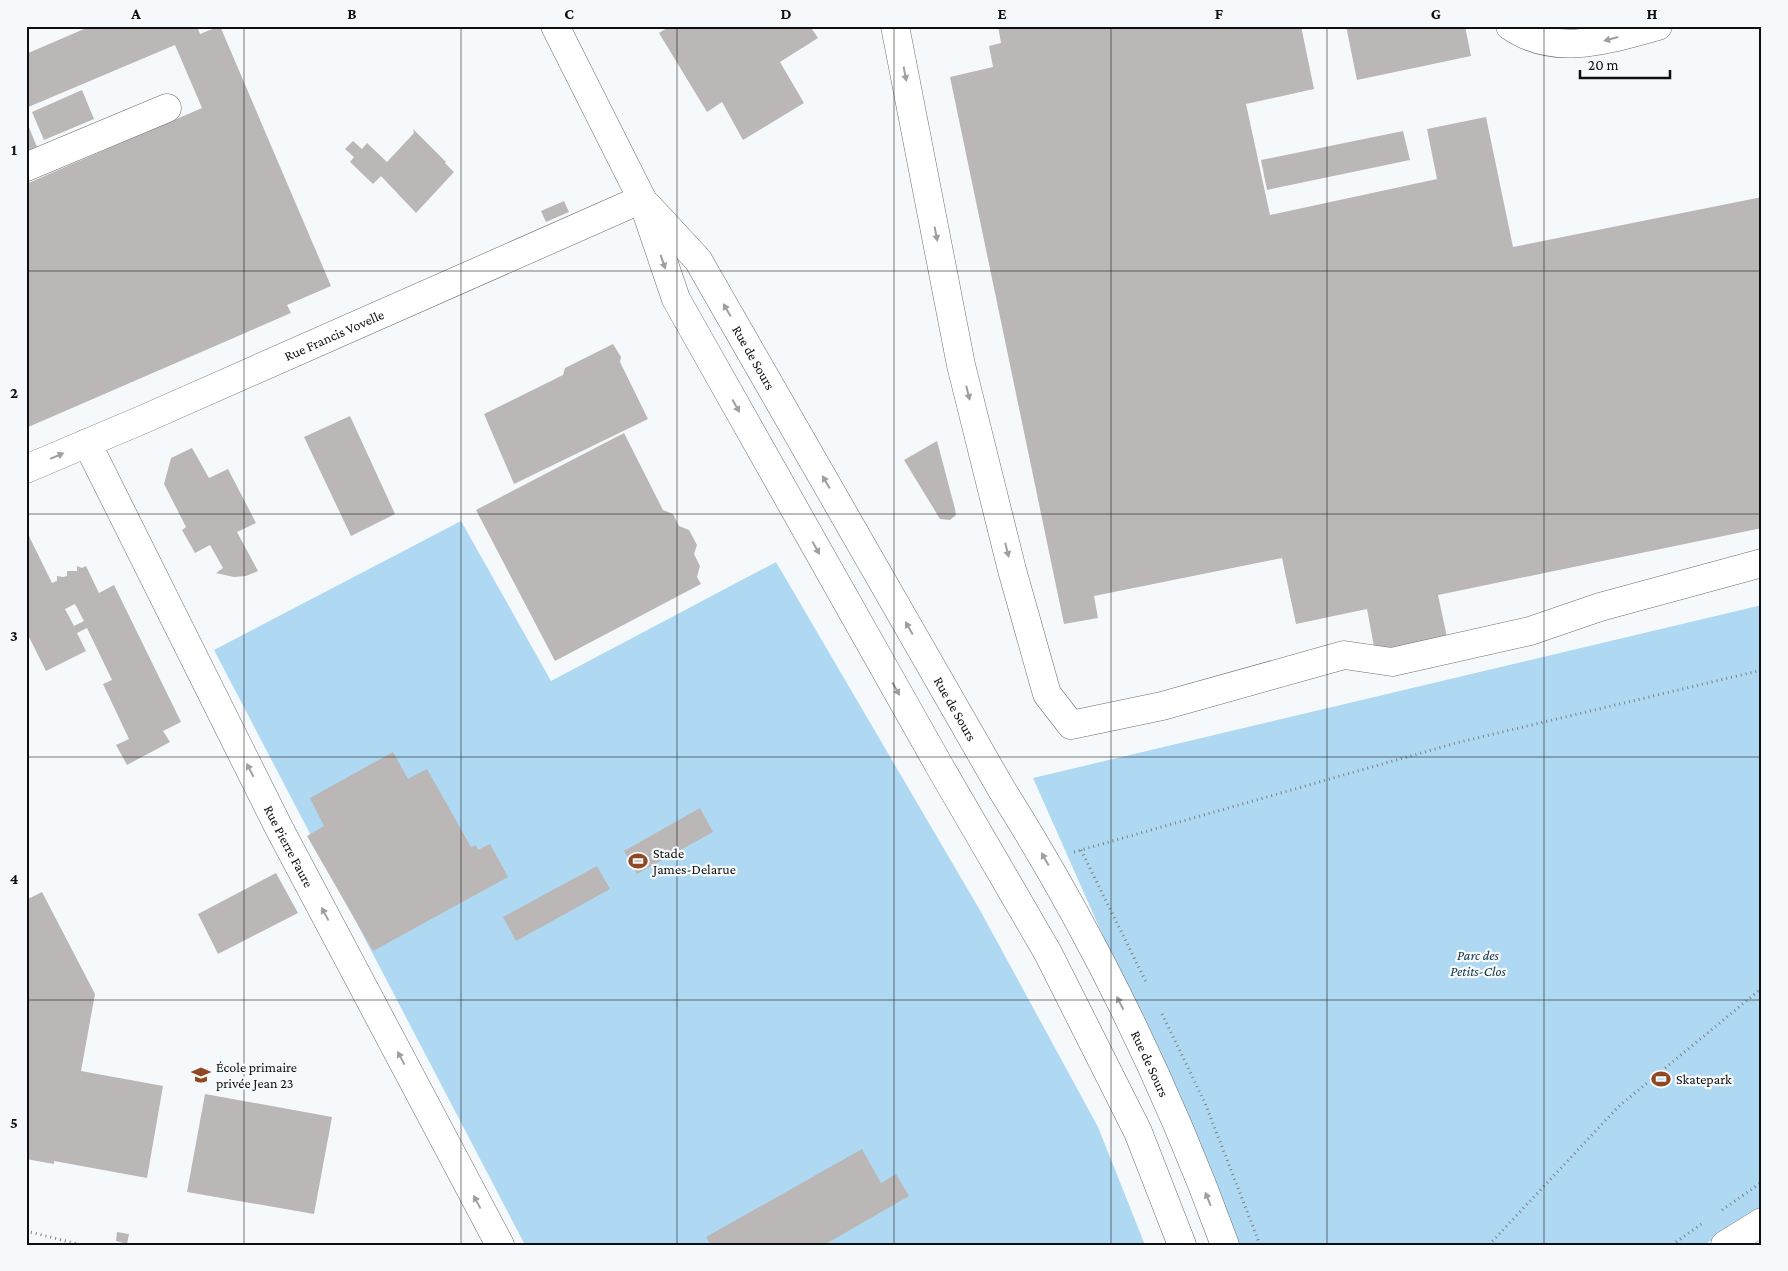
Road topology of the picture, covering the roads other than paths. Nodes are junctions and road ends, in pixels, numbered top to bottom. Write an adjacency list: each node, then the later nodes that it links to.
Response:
1 (555, 26): 7 (main road, Rue de Sours)
2 (895, 26): 10 (main road, one-way to 10)
3 (1510, 26): 4 (main road, one-way to 3)
4 (1658, 26)
5 (167, 108): 6 (main road)
6 (26, 167)
7 (642, 199): 8 (main road, Rue Francis Vovelle); 13 (main road, Rue de Sours, one-way to 13); 14 (main road, Rue de Sours, one-way to 7)
8 (87, 443): 9 (main road, Rue Francis Vovelle, one-way to 8); 12 (main road, Rue Pierre Faure, one-way to 8)
9 (26, 469)
10 (1762, 563)
11 (1762, 1222): 15 (main road)
12 (500, 1245)
13 (1182, 1245)
14 (1225, 1245)
15 (1725, 1245)

